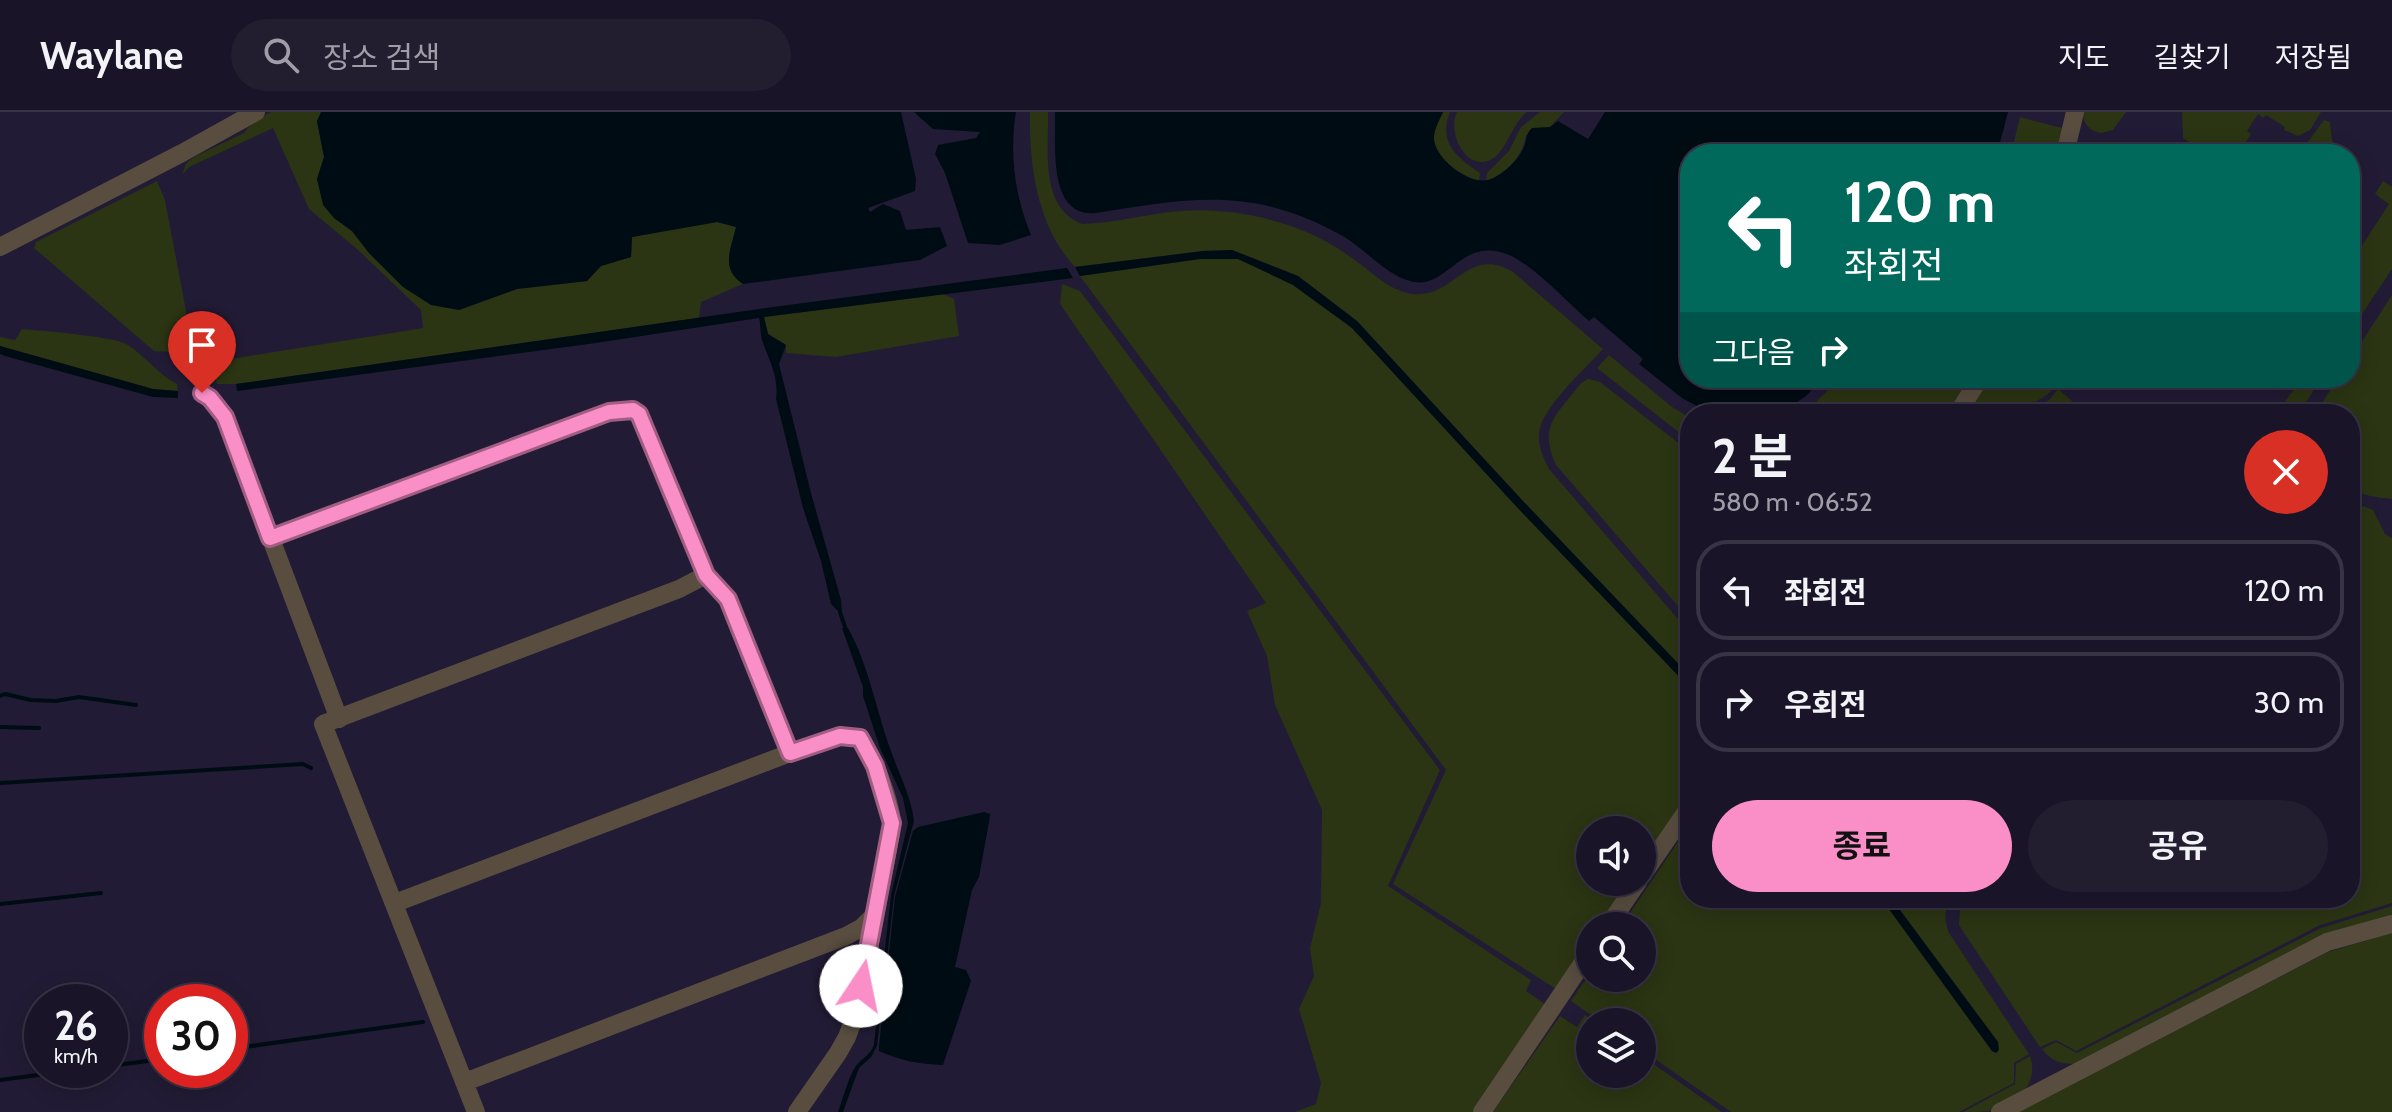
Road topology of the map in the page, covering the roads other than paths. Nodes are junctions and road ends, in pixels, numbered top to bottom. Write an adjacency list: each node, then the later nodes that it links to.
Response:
1 (256, 112): 4 (street)
2 (2075, 112): 3 (street)
3 (2067, 144)
4 (0, 247)
5 (202, 393): 6 (street)
6 (270, 538): 7 (street); 8 (street)
7 (706, 575): 8 (street); 9 (street)
8 (339, 719): 12 (street)
9 (790, 753): 12 (street); 13 (street)
10 (1680, 821): 11 (street)
11 (1656, 856)
12 (395, 903): 16 (street)
13 (875, 914): 17 (street); 20 (street)
14 (2392, 924): 22 (street)
15 (1576, 973): 21 (street)
16 (451, 1047): 17 (street); 18 (street)
17 (465, 1082): 19 (street)
18 (463, 1112)
19 (476, 1112)
20 (797, 1112)
21 (1482, 1112)
22 (2000, 1112)

